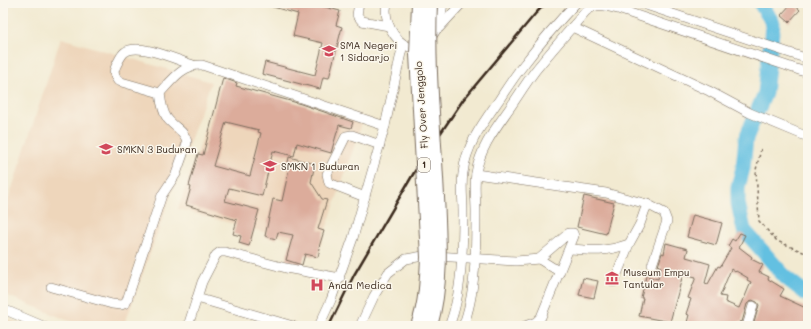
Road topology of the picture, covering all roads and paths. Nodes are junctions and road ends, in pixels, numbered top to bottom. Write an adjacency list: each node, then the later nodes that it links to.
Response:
1 (360, 3): 9 (street)
2 (387, 3): 9 (street)
3 (419, 3): 43 (highway, Fly Over Jenggolo / 1, bridge)
4 (430, 3): 44 (highway, Fly Over Jenggolo / 1, bridge)
5 (443, 3): 11 (street)
6 (462, 3): 11 (street)
7 (576, 3): 27 (street)
8 (640, 3): 13 (street)
9 (389, 26): 12 (street)
10 (572, 27): 15 (street); 18 (street); 21 (street)
11 (437, 31): 12 (street)
12 (404, 44): 17 (street)
13 (808, 59)
14 (193, 65): 16 (street); 16 (street); 17 (street)
15 (808, 73)
16 (160, 93): 34 (street)
17 (385, 126): 19 (street)
18 (808, 137)
19 (380, 145): 22 (street); 22 (street)
20 (761, 149): 26 (path)
21 (476, 174): 23 (street); 28 (street)
22 (365, 197): 32 (street)
23 (647, 204): 24 (street); 30 (street)
24 (629, 244): 25 (street); 33 (street)
25 (570, 249): 29 (street); 31 (street)
26 (808, 254)
27 (461, 258): 28 (street); 42 (street); 45 (street)
28 (474, 258): 29 (street); 46 (street)
29 (539, 259): 31 (street)
30 (652, 265)
31 (560, 272): 47 (street)
32 (340, 278): 35 (street); 41 (street)
33 (614, 282)
34 (51, 288)
35 (197, 298): 39 (street); 40 (street)
36 (753, 306): 48 (street)
37 (3, 308): 38 (street)
38 (43, 326)
39 (188, 326)
40 (293, 326)
41 (319, 326)
42 (360, 326)
43 (418, 326)
44 (430, 326)
45 (449, 326)
46 (462, 326)
47 (525, 326)
48 (747, 326)

